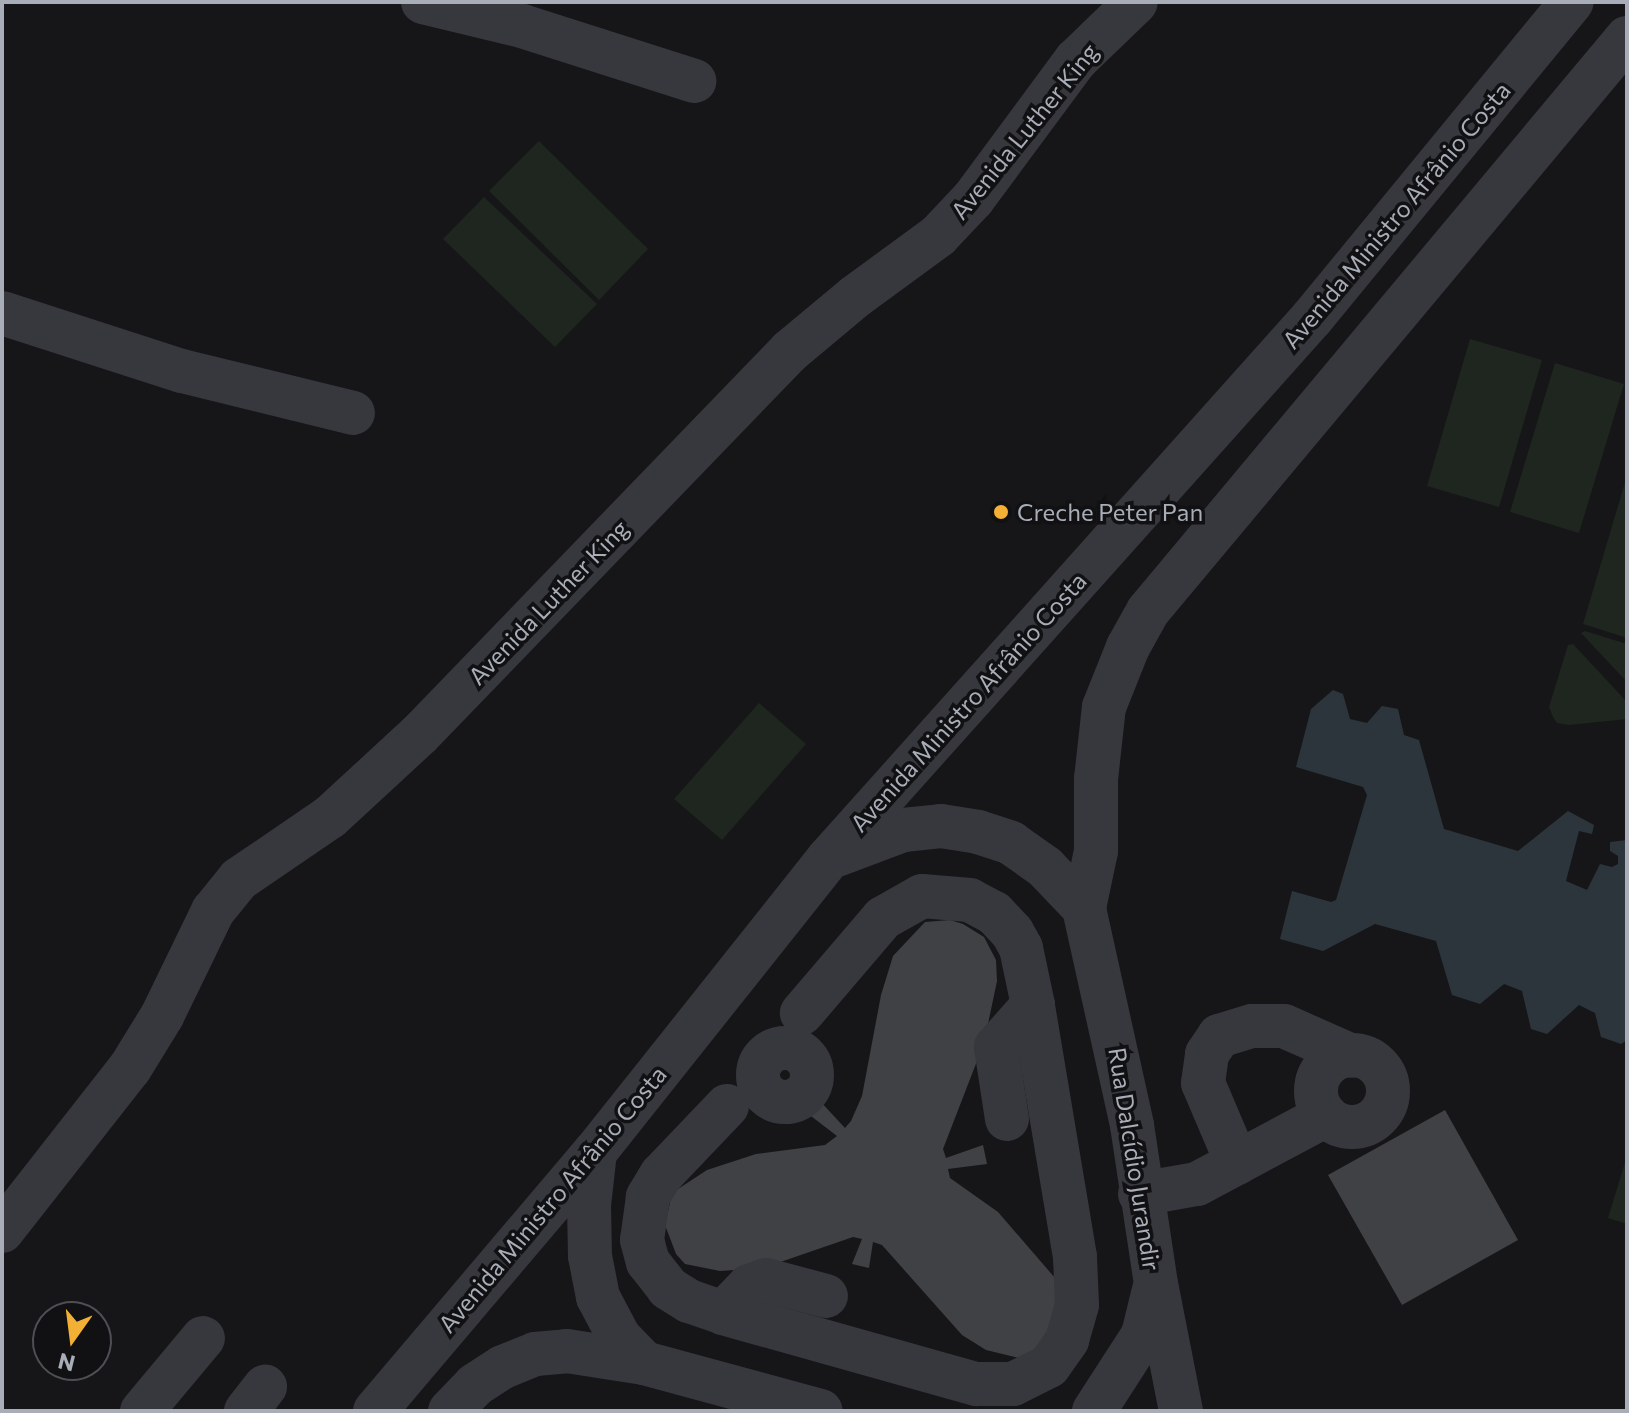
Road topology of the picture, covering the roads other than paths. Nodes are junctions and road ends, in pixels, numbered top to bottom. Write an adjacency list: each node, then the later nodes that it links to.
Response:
1 (423, 2): 5 (street)
2 (1136, 2): 19 (street, Avenida Luther King)
3 (1572, 2): 6 (street, Avenida Ministro Afrânio Costa)
4 (1619, 64): 8 (street)
5 (694, 81)
6 (1352, 270): 8 (street); 10 (street, Avenida Ministro Afrânio Costa)
7 (2, 313): 9 (street)
8 (1392, 316): 11 (street)
9 (353, 413)
10 (828, 859): 11 (street); 16 (street, Avenida Ministro Afrânio Costa)
11 (1084, 908): 18 (street, Rua Dalcídio Jurandir)
12 (1033, 1005): 15 (street); 22 (street); 22 (street)
13 (1352, 1056): 14 (street); 14 (street); 17 (street)
14 (1326, 1115): 17 (street)
15 (1007, 1119)
16 (595, 1152): 24 (street); 26 (street, Avenida Ministro Afrânio Costa)
17 (1237, 1163): 18 (street)
18 (1140, 1194): 20 (street, Rua Dalcídio Jurandir)
19 (2, 1231)
20 (1156, 1284): 29 (street); 30 (street, Rua Dalcídio Jurandir)
21 (826, 1296): 22 (street)
22 (723, 1313)
23 (203, 1338): 25 (street)
24 (644, 1363): 27 (street); 28 (street)
25 (142, 1411)
26 (375, 1411)
27 (450, 1411)
28 (821, 1411)
29 (1094, 1411)
30 (1181, 1411)

